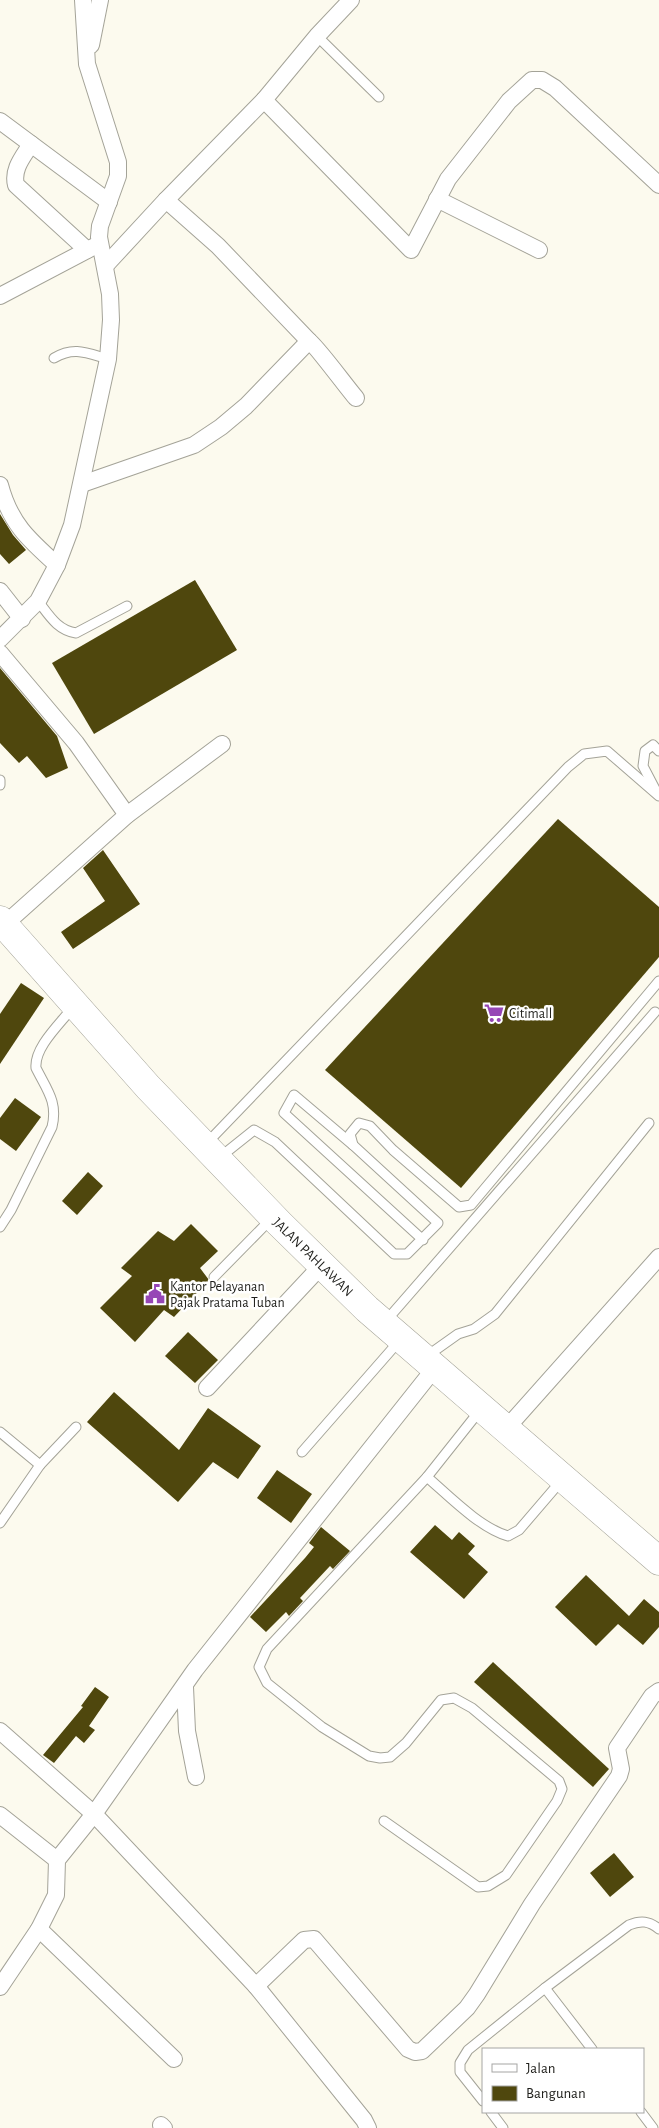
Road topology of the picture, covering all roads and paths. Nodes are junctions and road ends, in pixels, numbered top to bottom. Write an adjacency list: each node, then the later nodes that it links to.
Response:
1 (83, 0): 5 (street)
2 (100, 0): 5 (street)
3 (351, 0): 4 (street)
4 (317, 36): 6 (lane); 7 (street)
5 (87, 64): 13 (street)
6 (379, 97)
7 (264, 100): 11 (street); 12 (street)
8 (0, 121): 9 (street)
9 (31, 144): 13 (street); 14 (street)
10 (659, 185): 11 (street)
11 (437, 199): 15 (street)
12 (166, 200): 16 (street); 18 (street)
13 (109, 202): 14 (street)
14 (94, 247): 16 (street); 17 (street)
15 (539, 250)
16 (105, 266): 20 (street)
17 (0, 296)
18 (309, 341): 21 (street); 23 (street)
19 (54, 358): 20 (lane)
20 (108, 359): 23 (street)
21 (356, 398)
22 (0, 484): 24 (street)
23 (82, 484): 24 (street)
24 (56, 565): 26 (street)
25 (0, 592): 28 (street)
26 (38, 601): 27 (lane); 28 (street)
27 (127, 606)
28 (22, 619): 29 (street)
29 (0, 639)
30 (0, 653): 36 (street)
31 (222, 744): 36 (street)
32 (659, 751): 35 (lane)
33 (0, 780): 34 (lane)
34 (0, 785)
35 (659, 796): 43 (lane)
36 (127, 815): 37 (street)
37 (2, 923): 39 (highway, JALAN PAHLAWAN)
38 (659, 981): 44 (lane)
39 (75, 1005): 43 (highway, JALAN PAHLAWAN); 47 (lane)
40 (655, 1012): 46 (lane)
41 (649, 1123): 53 (lane)
42 (353, 1145): 44 (lane); 48 (lane); 48 (lane)
43 (211, 1153): 45 (highway, JALAN PAHLAWAN); 48 (lane)
44 (459, 1207): 46 (lane)
45 (273, 1217): 50 (highway, JALAN PAHLAWAN); 51 (lane)
46 (471, 1222): 52 (lane)
47 (0, 1227)
48 (423, 1240)
49 (659, 1257): 57 (street)
50 (322, 1265): 52 (highway, JALAN PAHLAWAN); 54 (street)
51 (214, 1277)
52 (392, 1332): 53 (highway, JALAN PAHLAWAN); 59 (lane)
53 (429, 1364): 55 (highway, JALAN PAHLAWAN); 65 (street)
54 (207, 1388)
55 (481, 1409): 57 (highway, JALAN PAHLAWAN); 61 (lane)
56 (76, 1427): 60 (lane)
57 (505, 1430): 62 (highway, JALAN PAHLAWAN)
58 (0, 1432): 60 (lane)
59 (302, 1452)
60 (40, 1465): 63 (lane)
61 (427, 1477): 62 (lane); 71 (lane)
62 (563, 1479): 64 (highway, JALAN PAHLAWAN)
63 (0, 1523)
64 (659, 1562)
65 (185, 1687): 68 (street); 69 (street)
66 (659, 1691): 75 (street)
67 (0, 1732): 69 (street)
68 (196, 1777)
69 (94, 1814): 72 (street); 75 (street)
70 (0, 1815): 72 (street)
71 (384, 1821)
72 (57, 1860): 73 (street)
73 (39, 1929): 76 (street); 79 (street)
74 (659, 1929): 77 (lane)
75 (256, 1986): 83 (street)
76 (0, 1988)
77 (545, 1988): 78 (lane); 80 (lane)
78 (591, 2048)
79 (174, 2059)
80 (482, 2100)
81 (492, 2113): 84 (lane)
82 (642, 2113): 85 (lane)
83 (368, 2128)
84 (503, 2128)
85 (653, 2128)

